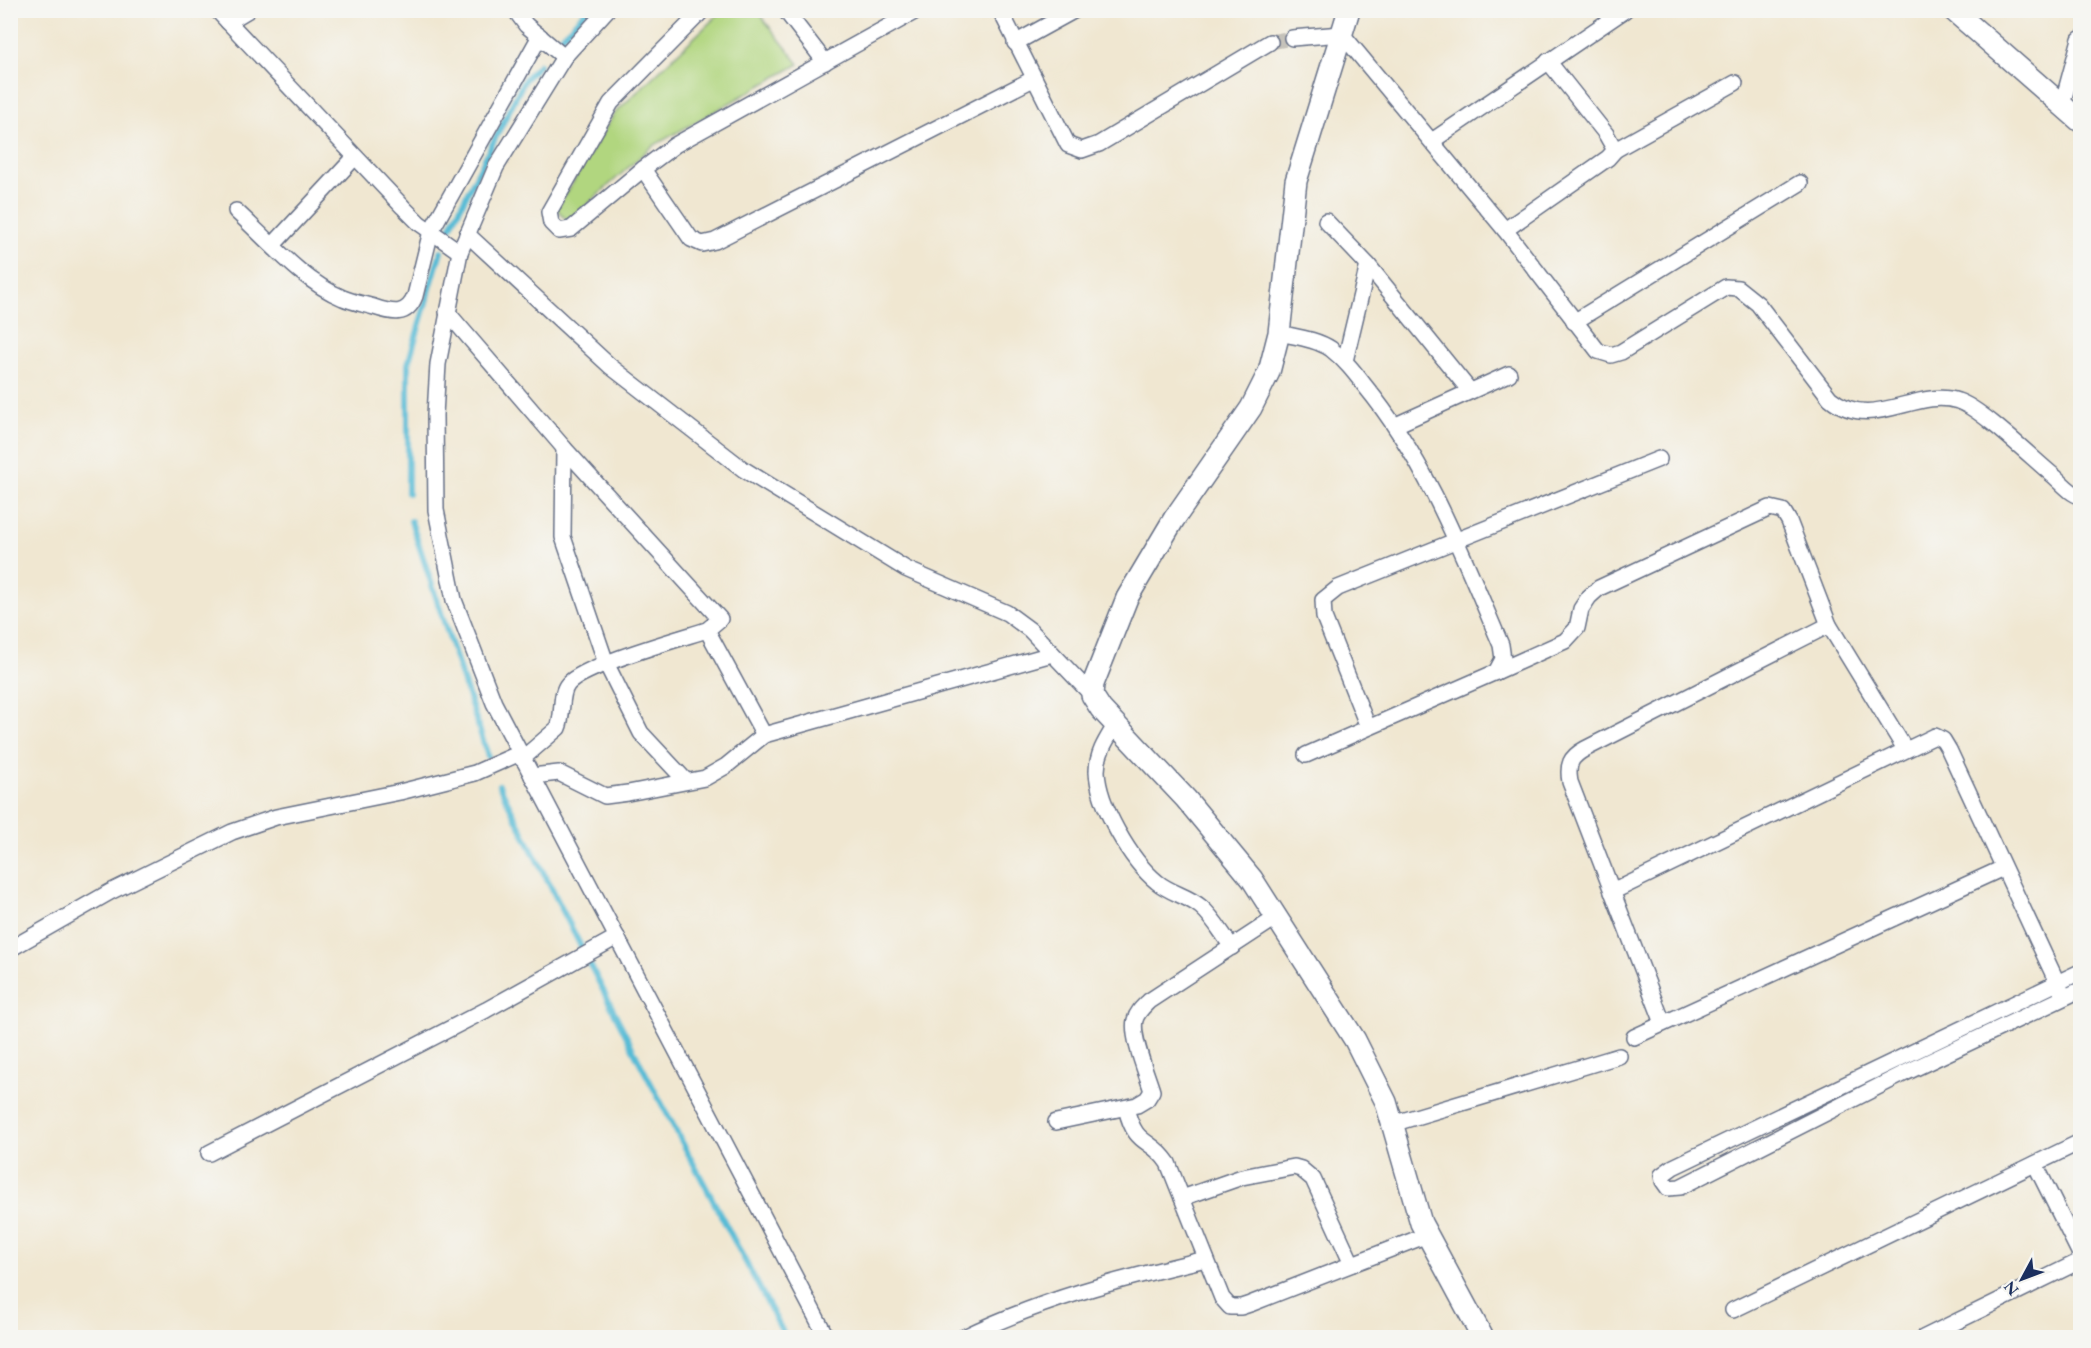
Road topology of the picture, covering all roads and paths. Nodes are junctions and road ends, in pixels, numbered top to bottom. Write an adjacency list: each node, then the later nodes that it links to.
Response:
1 (217, 10): 13 (street)
2 (248, 10): 13 (street)
3 (515, 10): 15 (street)
4 (607, 10): 20 (street)
5 (704, 10): 30 (street)
6 (785, 10): 22 (street)
7 (918, 10): 22 (street)
8 (1000, 10): 19 (street)
9 (1075, 10): 19 (street)
10 (1349, 10): 14 (street)
11 (1625, 10): 21 (street)
12 (1953, 10): 25 (street)
13 (228, 22): 29 (street)
14 (1342, 34): 16 (street); 27 (street); 42 (street)
15 (540, 36): 20 (street); 35 (street)
16 (1292, 38)
17 (2080, 39): 25 (street)
18 (1270, 42): 23 (street)
19 (1015, 43): 23 (street)
20 (564, 57): 36 (street)
21 (1548, 61): 27 (street); 28 (street)
22 (825, 62): 30 (street)
23 (1033, 79): 30 (street)
24 (1735, 83): 28 (street)
25 (2062, 105): 26 (street)
26 (2080, 121)
27 (1432, 141): 34 (street)
28 (1615, 150): 34 (street)
29 (356, 157): 35 (street); 37 (street)
30 (643, 169)
31 (1800, 183): 41 (street)
32 (236, 211): 37 (street)
33 (1326, 221): 39 (street)
34 (1505, 230): 41 (street)
35 (431, 231): 37 (street); 38 (street)
36 (467, 234): 38 (street); 53 (street)
37 (273, 245)
38 (460, 252): 40 (street)
39 (1368, 265): 43 (street); 45 (street)
40 (447, 312): 47 (street); 62 (street)
41 (1574, 322): 49 (street)
42 (1279, 333): 43 (street); 56 (street)
43 (1345, 361): 46 (street)
44 (1509, 374): 45 (street)
45 (1470, 391): 46 (street)
46 (1396, 425): 50 (street)
47 (564, 448): 52 (street); 54 (street)
48 (1659, 459): 50 (street)
49 (2080, 496)
50 (1456, 540): 55 (street); 58 (street)
51 (1828, 625): 55 (street); 60 (street); 66 (street)
52 (707, 630): 54 (street); 59 (street)
53 (1052, 654): 56 (street); 59 (street)
54 (606, 663): 62 (street); 64 (street)
55 (1496, 672): 58 (street)
56 (1092, 694): 57 (street)
57 (1116, 724): 67 (street); 69 (street)
58 (1368, 727): 61 (street)
59 (764, 735): 64 (street)
60 (1905, 749): 65 (street); 66 (street)
61 (1305, 755)
62 (521, 756): 63 (street); 70 (street)
63 (532, 776): 64 (street); 68 (street)
64 (686, 781)
65 (2003, 868): 72 (street); 75 (street)
66 (1612, 892): 75 (street)
67 (1277, 917): 69 (street); 80 (street)
68 (617, 937): 82 (street); 91 (street)
69 (1232, 947): 78 (street)
70 (10, 949)
71 (2080, 972): 72 (street)
72 (2056, 984): 74 (street); 74 (street)
73 (2080, 990): 74 (street)
74 (2065, 998)
75 (1663, 1023): 76 (street)
76 (1634, 1036)
77 (1619, 1056): 80 (street)
78 (1126, 1108): 79 (street); 84 (street)
79 (1056, 1122)
80 (1392, 1124): 85 (street)
81 (2080, 1142): 83 (street)
82 (209, 1153)
83 (2035, 1164): 86 (street); 90 (street)
84 (1182, 1198): 87 (street); 89 (street)
85 (1427, 1235): 89 (street); 93 (street)
86 (2080, 1254)
87 (1206, 1259): 89 (street); 92 (street)
88 (2080, 1261): 94 (street)
89 (1352, 1264)
90 (1733, 1310)
91 (827, 1338)
92 (962, 1338)
93 (1483, 1338)
94 (1923, 1338)

